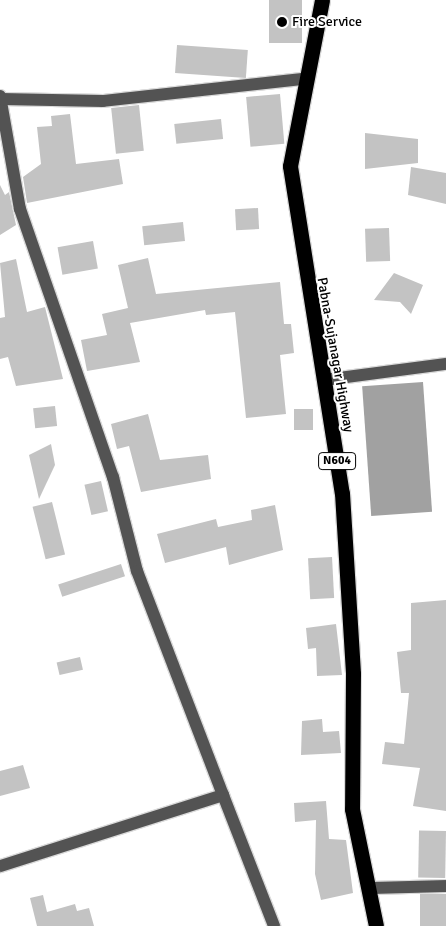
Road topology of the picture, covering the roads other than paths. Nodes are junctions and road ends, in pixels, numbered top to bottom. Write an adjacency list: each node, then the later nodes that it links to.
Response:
1 (322, 0): 2 (highway, Pabna-Sujanagar Highway / N604)
2 (303, 79): 3 (street); 5 (highway, Pabna-Sujanagar Highway / N604)
3 (0, 98): 6 (street)
4 (446, 364): 5 (street)
5 (324, 380): 9 (highway, Pabna-Sujanagar Highway / N604)
6 (223, 795): 7 (street); 10 (street)
7 (0, 866)
8 (446, 886): 9 (street)
9 (368, 888): 11 (highway, Pabna-Sujanagar Highway / N604)
10 (274, 926)
11 (376, 926)

